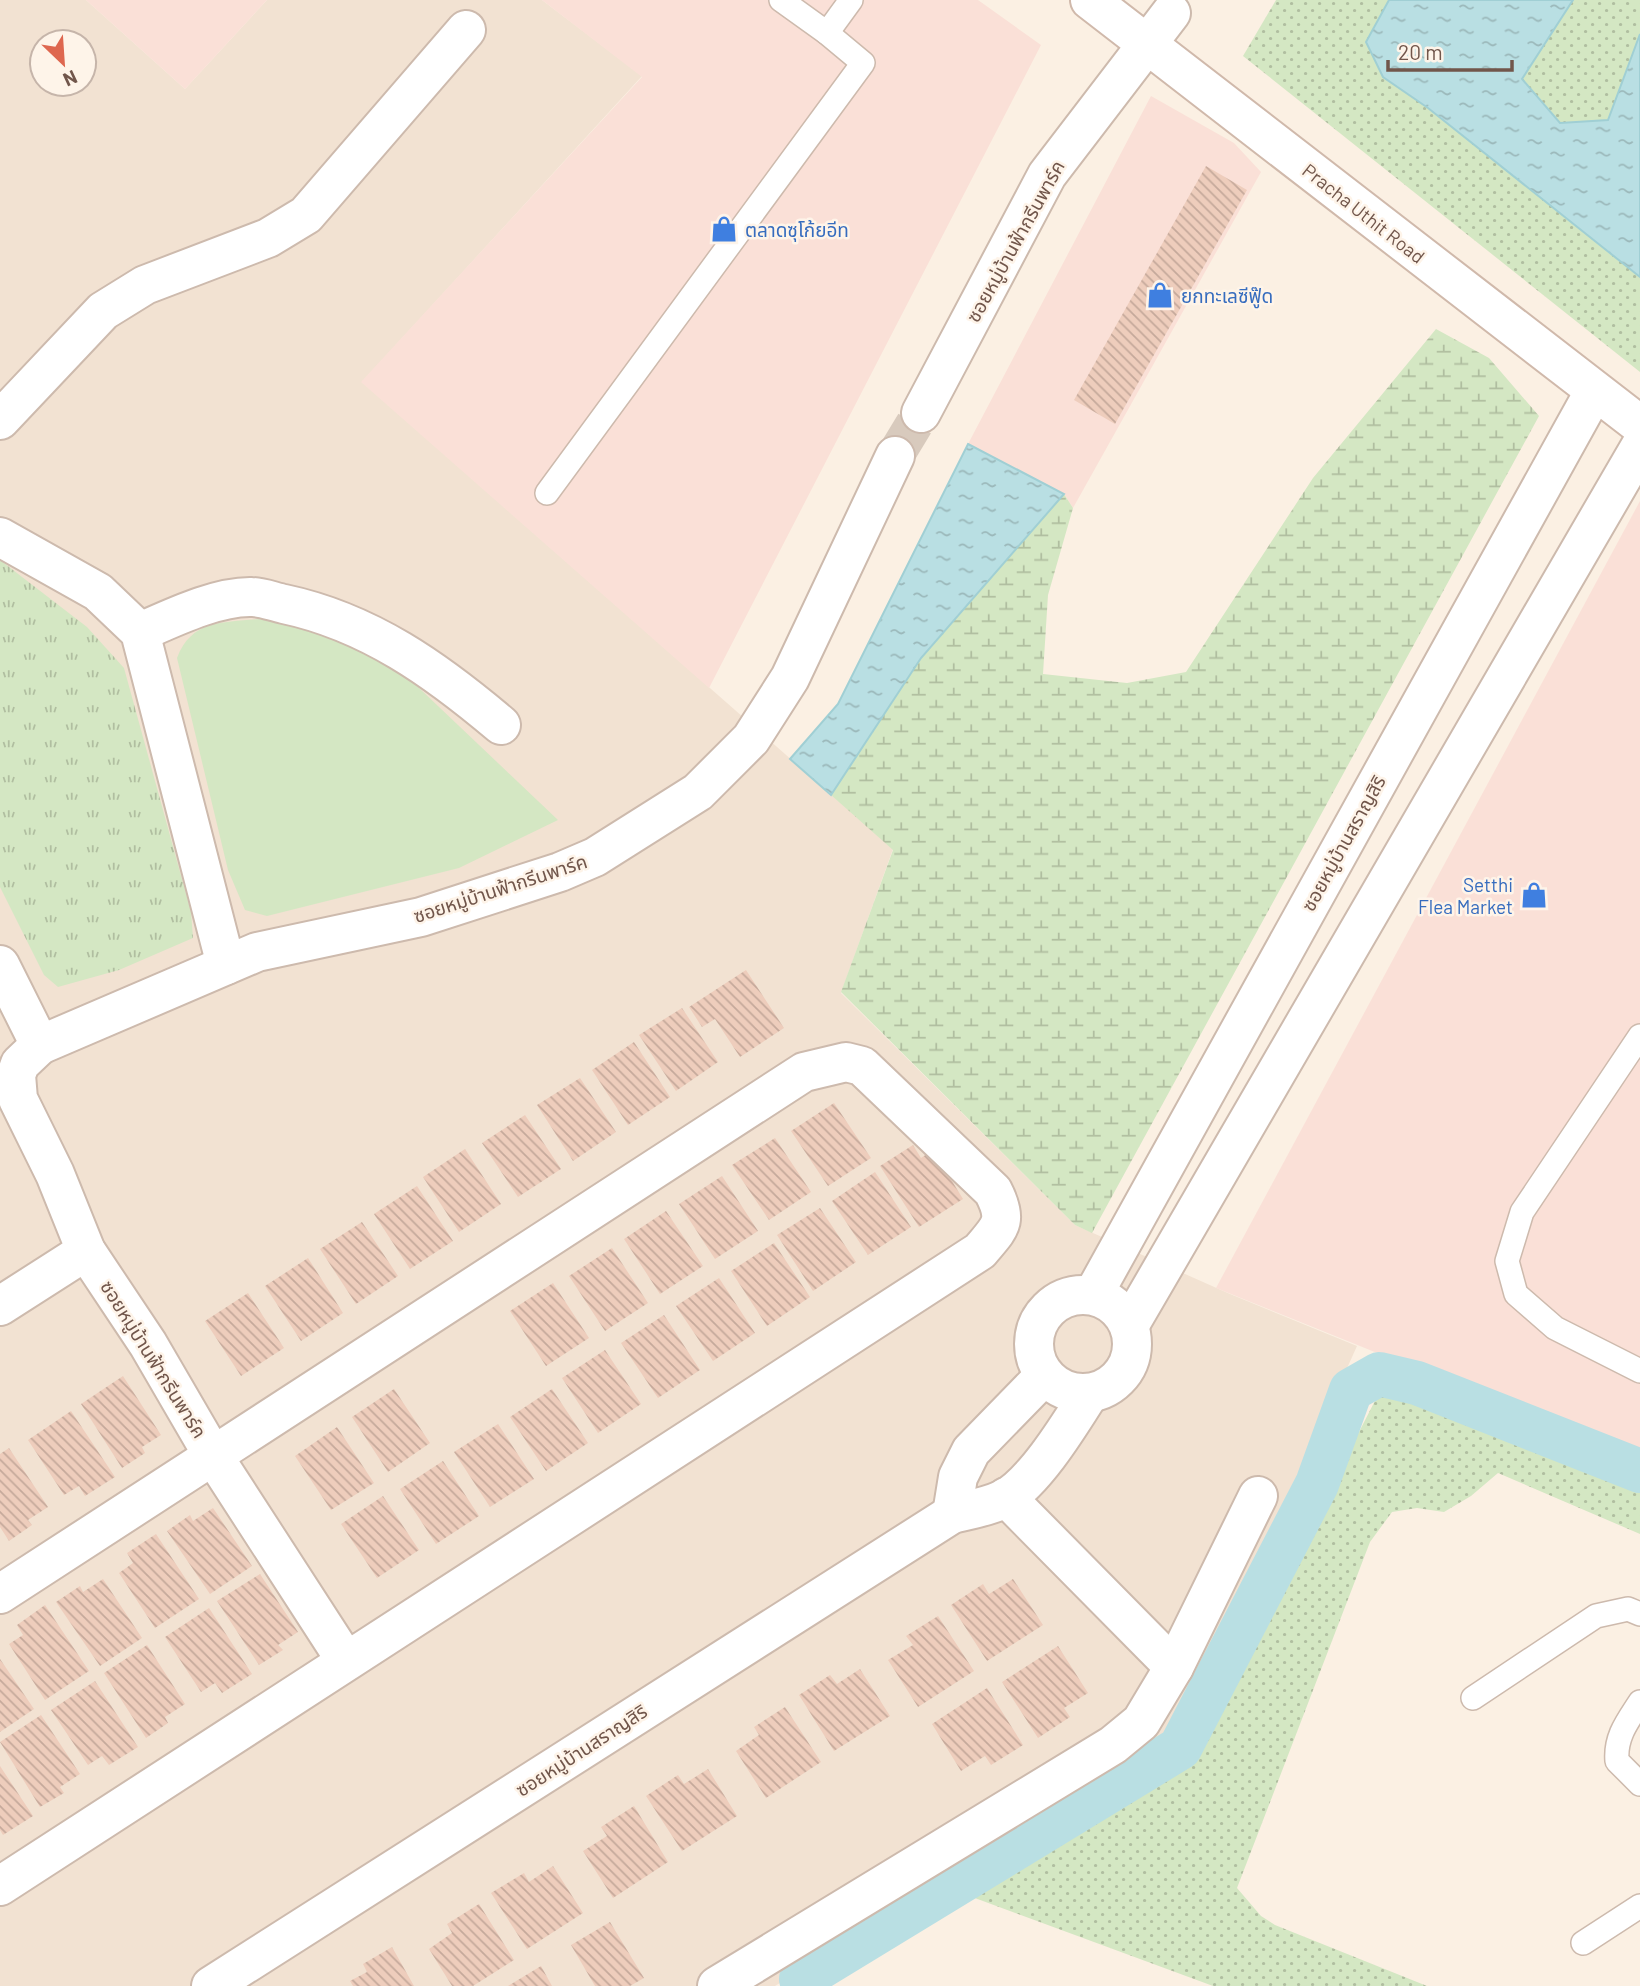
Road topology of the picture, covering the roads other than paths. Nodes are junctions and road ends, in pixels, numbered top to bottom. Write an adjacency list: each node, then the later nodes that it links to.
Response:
1 (781, 0): 6 (lane)
2 (851, 0): 6 (lane)
3 (1090, 0): 7 (street, Pracha Uthit Road)
4 (1171, 13): 7 (street, ซอยหมู่บ้านฟ้ากรีนพาร์ค)
5 (466, 30): 10 (street)
6 (827, 33): 14 (lane)
7 (1146, 44): 8 (street, Pracha Uthit Road); 9 (street, ซอยหมู่บ้านฟ้ากรีนพาร์ค)
8 (1594, 392): 11 (street, Pracha Uthit Road); 23 (street, ซอยหมู่บ้านสราญสิริ)
9 (920, 412)
10 (0, 420)
11 (1640, 425)
12 (1640, 447): 25 (street)
13 (895, 456): 19 (street, ซอยหมู่บ้านฟ้ากรีนพาร์ค)
14 (547, 493)
15 (0, 537): 16 (street)
16 (140, 632): 17 (street); 19 (street)
17 (501, 725)
18 (0, 965): 21 (street)
19 (226, 965): 21 (street, ซอยหมู่บ้านฟ้ากรีนพาร์ค)
20 (1640, 1035): 26 (lane)
21 (40, 1045): 22 (street, ซอยหมู่บ้านฟ้ากรีนพาร์ค)
22 (86, 1251): 24 (street); 29 (street, ซอยหมู่บ้านฟ้ากรีนพาร์ค)
23 (1093, 1295): 25 (street); 27 (street)
24 (0, 1306)
25 (1129, 1326): 28 (street, ซอยหมู่บ้านสราญสิริ)
26 (1640, 1371)
27 (1044, 1376): 28 (street); 32 (street)
28 (1089, 1394): 31 (street, ซอยหมู่บ้านสราญสิริ)
29 (212, 1454): 33 (street); 35 (street, ซอยหมู่บ้านฟ้ากรีนพาร์ค); 35 (street)
30 (1258, 1496): 36 (street)
31 (1006, 1497): 32 (street, ซอยหมู่บ้านสราญสิริ); 36 (street)
32 (951, 1514): 43 (street, ซอยหมู่บ้านสราญสิริ)
33 (0, 1594)
34 (1640, 1614): 37 (lane)
35 (346, 1661): 40 (street)
36 (1174, 1667): 44 (street)
37 (1472, 1698)
38 (1640, 1702): 39 (lane)
39 (1640, 1784)
40 (0, 1886)
41 (1640, 1906): 42 (lane)
42 (1583, 1943)
43 (211, 1986)
44 (718, 1986)

